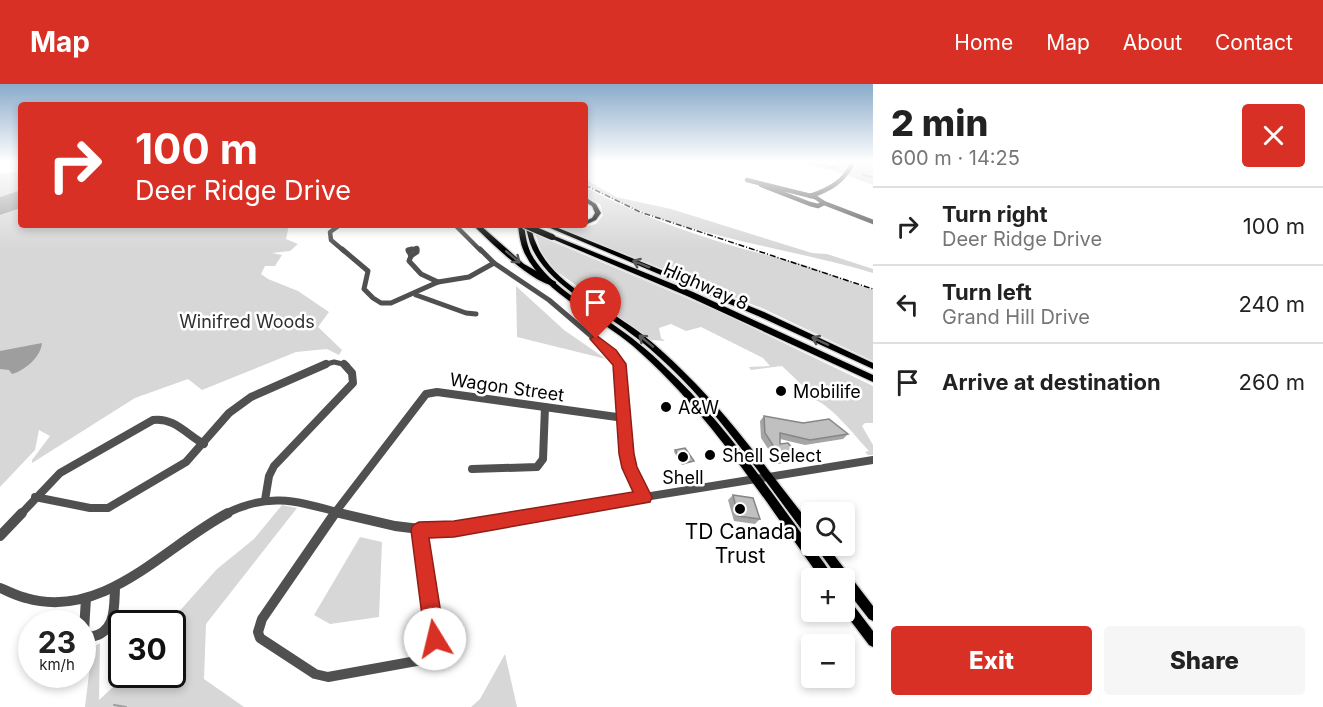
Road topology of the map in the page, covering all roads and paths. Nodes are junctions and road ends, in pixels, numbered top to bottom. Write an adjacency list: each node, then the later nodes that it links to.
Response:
1 (778, 191): 5 (street)
2 (787, 191): 4 (street)
3 (825, 191): 4 (street); 7 (street)
4 (808, 196): 5 (street); 7 (street)
5 (800, 199): 8 (street)
6 (588, 201): 10 (highway)
7 (823, 201): 8 (street); 9 (street)
8 (815, 205): 9 (street)
9 (853, 215): 11 (street)
10 (588, 222)
11 (873, 222)
12 (336, 228): 23 (street)
13 (458, 228): 20 (street)
14 (479, 228): 22 (highway, one-way to 22)
15 (524, 228): 22 (main road)
16 (525, 228): 32 (main road, one-way to 16)
17 (531, 228): 26 (highway, Highway 8, bridge)
18 (554, 228): 25 (highway, Highway 8, one-way to 18)
19 (411, 256): 21 (street)
20 (494, 262): 21 (street); 28 (street)
21 (438, 282): 23 (street)
22 (553, 284): 33 (main road)
23 (416, 295): 24 (street)
24 (476, 314)
25 (873, 366)
26 (873, 379)
27 (545, 407): 28 (street, Wagon Street); 31 (street); 37 (street, Wagon Street)
28 (624, 418): 35 (street)
29 (204, 444): 34 (street); 34 (street); 36 (street)
30 (873, 460): 32 (street)
31 (472, 469)
32 (767, 477): 33 (street); 38 (main road)
33 (754, 478): 35 (street); 42 (main road)
34 (35, 497): 40 (street)
35 (644, 497): 39 (street)
36 (265, 500): 37 (street); 44 (street)
37 (336, 511): 39 (street); 39 (street)
38 (801, 521)
39 (419, 530)
40 (0, 536)
41 (828, 556): 46 (main road)
42 (820, 568)
43 (0, 588): 45 (street)
44 (115, 588): 45 (street); 45 (street)
45 (86, 598)
46 (873, 615)
47 (855, 617): 48 (main road)
48 (873, 641)

